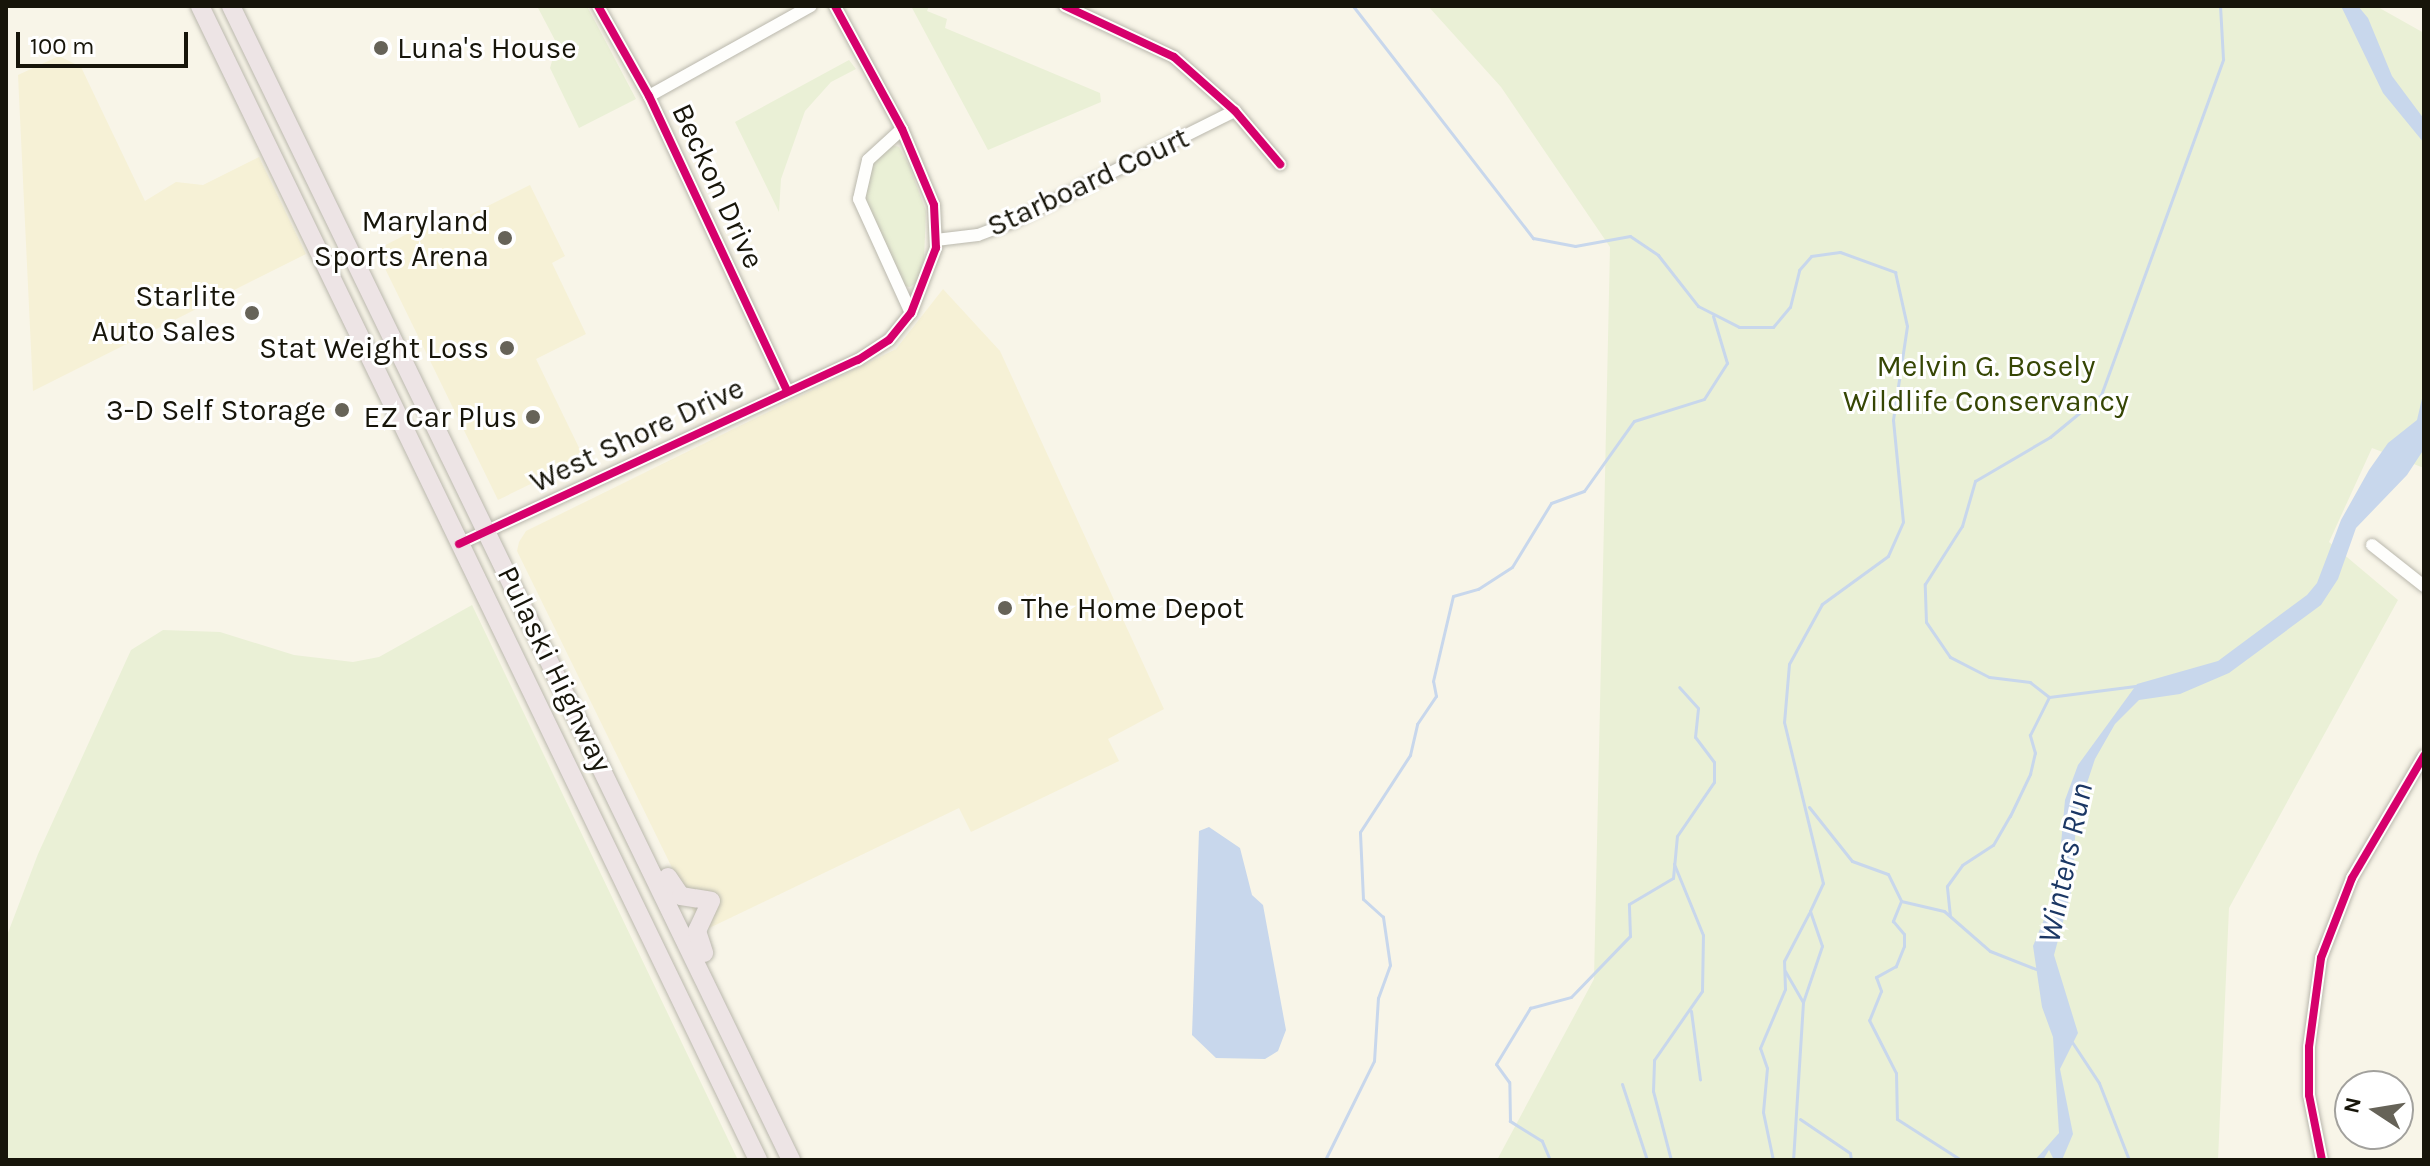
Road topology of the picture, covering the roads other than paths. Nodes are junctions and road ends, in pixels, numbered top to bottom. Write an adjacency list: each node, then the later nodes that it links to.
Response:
1 (200, 6): 15 (highway, Pulaski Highway)
2 (231, 6): 14 (highway, Pulaski Highway)
3 (598, 6): 7 (street, Beckon Drive)
4 (811, 6): 7 (street)
5 (835, 6): 9 (street, West Shore Drive)
6 (1065, 6): 8 (street)
7 (649, 96): 13 (street, Beckon Drive)
8 (1235, 111): 10 (street); 11 (street, Starboard Court)
9 (902, 129): 11 (street, West Shore Drive); 12 (street)
10 (1280, 164)
11 (936, 240): 12 (street, West Shore Drive)
12 (911, 313): 13 (street, West Shore Drive)
13 (787, 391): 14 (street, West Shore Drive)
14 (487, 531): 15 (street, West Shore Drive); 19 (highway, Pulaski Highway)
15 (459, 544): 21 (highway, Pulaski Highway)
16 (2372, 545): 17 (street)
17 (2424, 586)
18 (2424, 756): 23 (street)
19 (632, 824): 20 (highway, Pulaski Highway); 20 (highway)
20 (743, 1052): 22 (highway, Pulaski Highway)
21 (758, 1160)
22 (791, 1160)
23 (2322, 1160)

